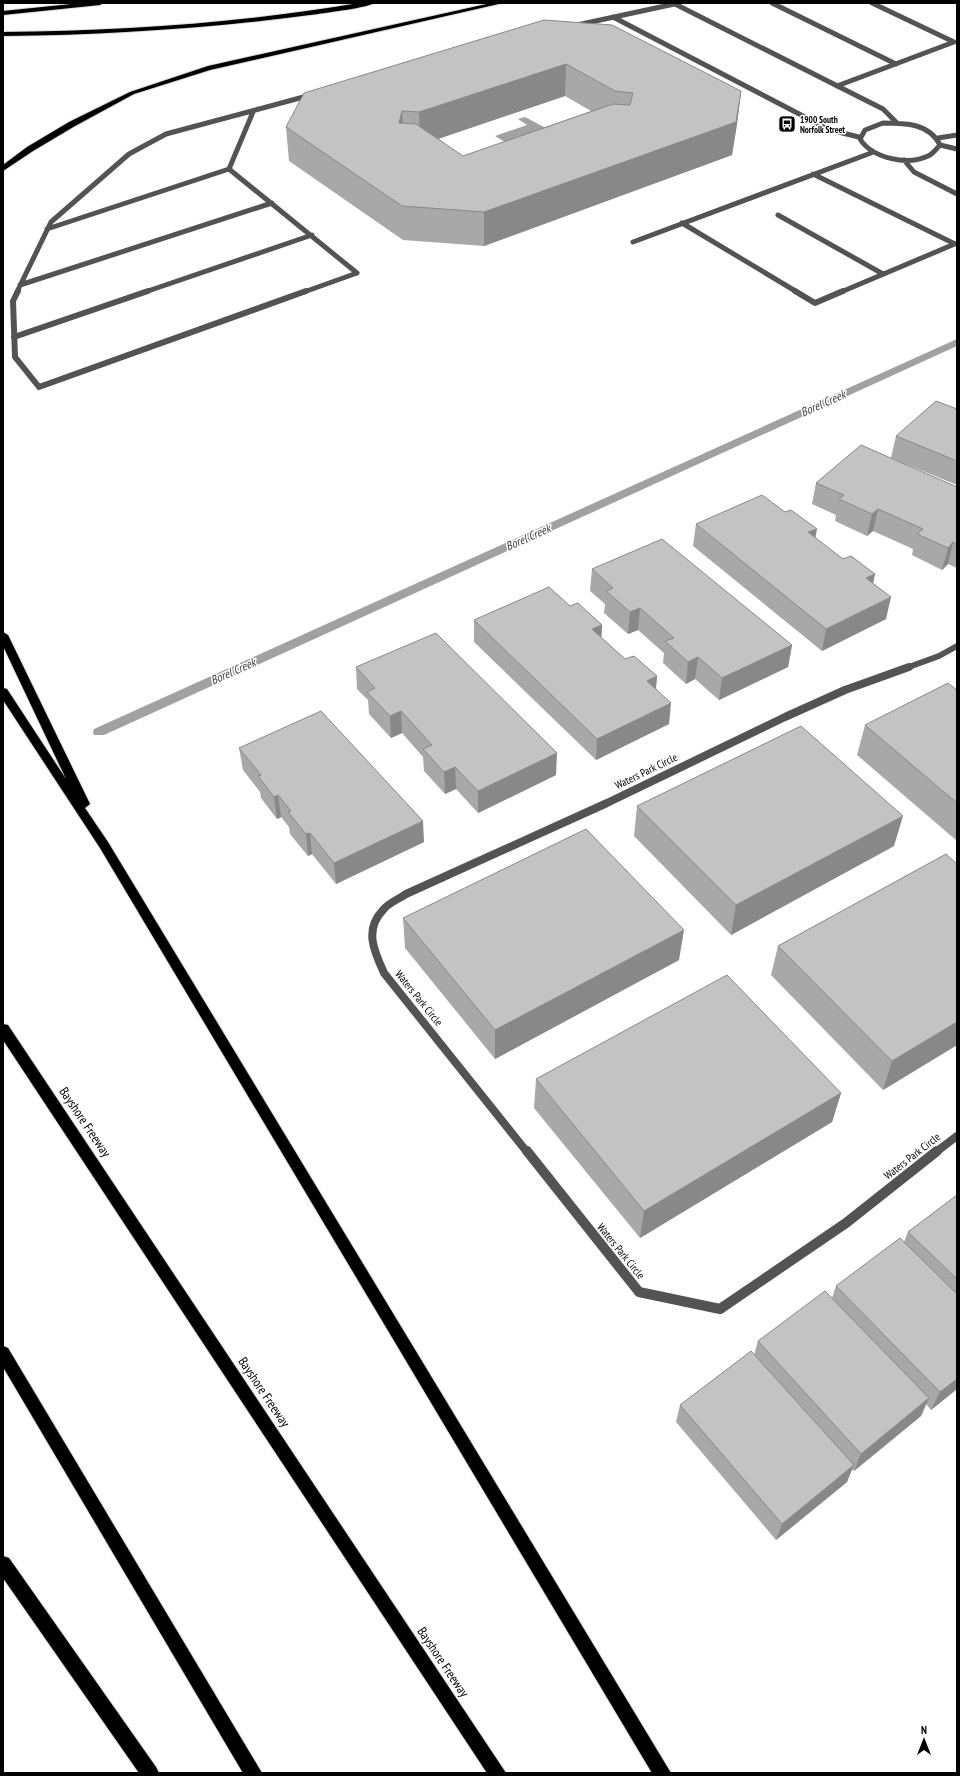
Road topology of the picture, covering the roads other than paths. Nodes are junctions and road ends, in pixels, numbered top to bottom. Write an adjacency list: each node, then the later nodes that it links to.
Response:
1 (100, 3): 7 (highway)
2 (371, 3): 10 (highway)
3 (500, 3): 23 (highway)
4 (772, 3): 11 (street)
5 (872, 3): 11 (street)
6 (677, 4): 8 (street); 12 (street)
7 (3, 13)
8 (613, 17): 9 (street); 17 (street)
9 (568, 27)
10 (3, 34)
11 (896, 64): 12 (street)
12 (837, 86): 15 (street)
13 (320, 92): 14 (street)
14 (253, 112): 24 (street); 30 (street)
15 (897, 123): 17 (street); 18 (street)
16 (957, 135): 18 (street)
17 (859, 137): 21 (street)
18 (938, 138): 19 (street)
19 (940, 145): 20 (street); 22 (street)
20 (957, 149)
21 (871, 152): 22 (street); 25 (street)
22 (904, 160): 26 (street)
23 (3, 169)
24 (229, 169): 27 (street); 30 (street)
25 (813, 174): 29 (street); 33 (street)
26 (957, 194)
27 (272, 203): 31 (street); 35 (street)
28 (778, 215): 34 (street)
29 (682, 223): 32 (street); 34 (street)
30 (47, 229): 35 (street)
31 (312, 235): 36 (street); 36 (street)
32 (632, 242)
33 (956, 244): 34 (street)
34 (883, 274)
35 (20, 285): 36 (street)
36 (14, 337)
37 (3, 635): 40 (highway)
38 (957, 646): 42 (street, Waters Park Circle)
39 (3, 692): 40 (highway)
40 (104, 845): 48 (highway)
41 (3, 1029): 47 (highway, Bayshore Freeway)
42 (957, 1136)
43 (3, 1353): 46 (highway)
44 (3, 1564): 45 (highway)
45 (150, 1773)
46 (253, 1773)
47 (497, 1773)
48 (662, 1773)

